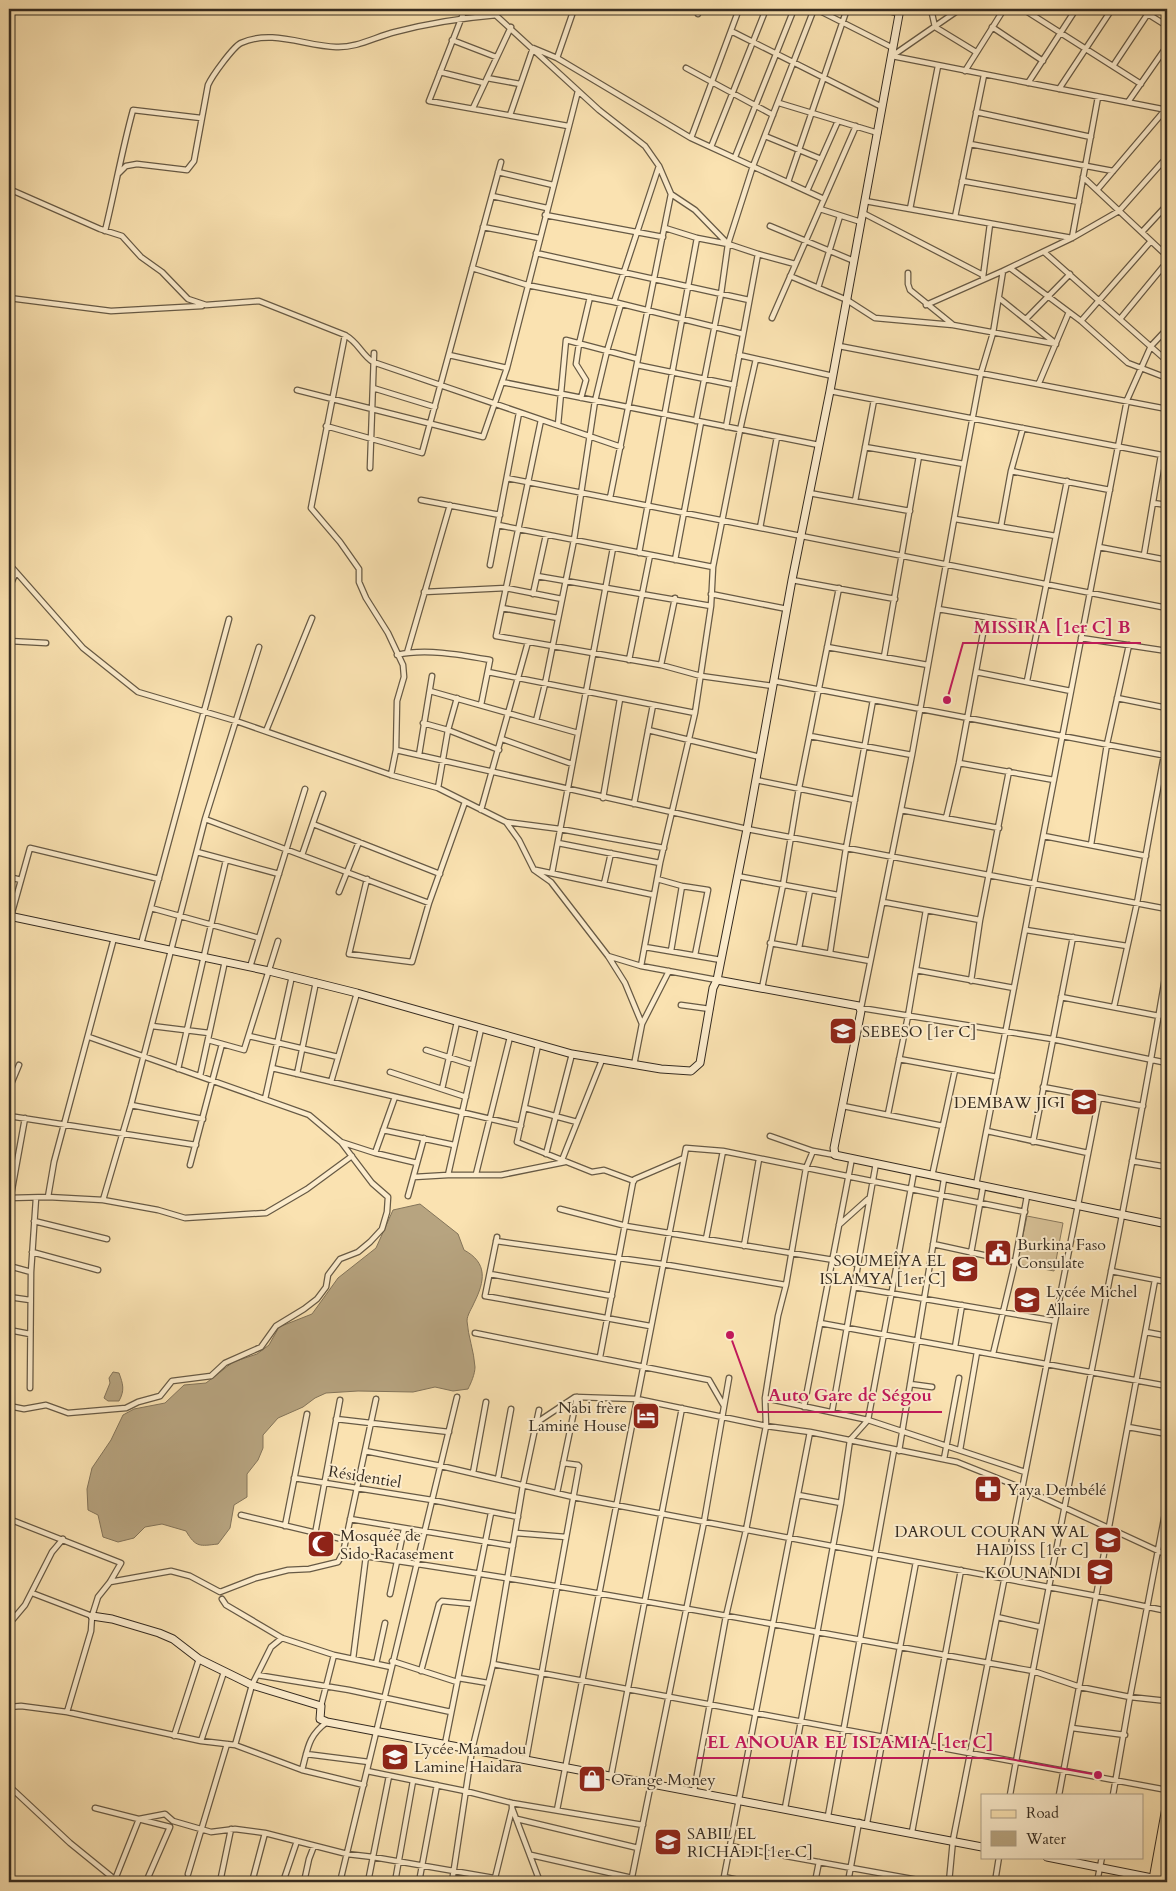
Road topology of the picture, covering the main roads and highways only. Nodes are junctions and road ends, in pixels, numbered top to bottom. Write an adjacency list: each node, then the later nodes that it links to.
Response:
1 (1167, 1805): 3 (main road)
2 (1167, 1841): 3 (main road)
3 (1158, 1881)

